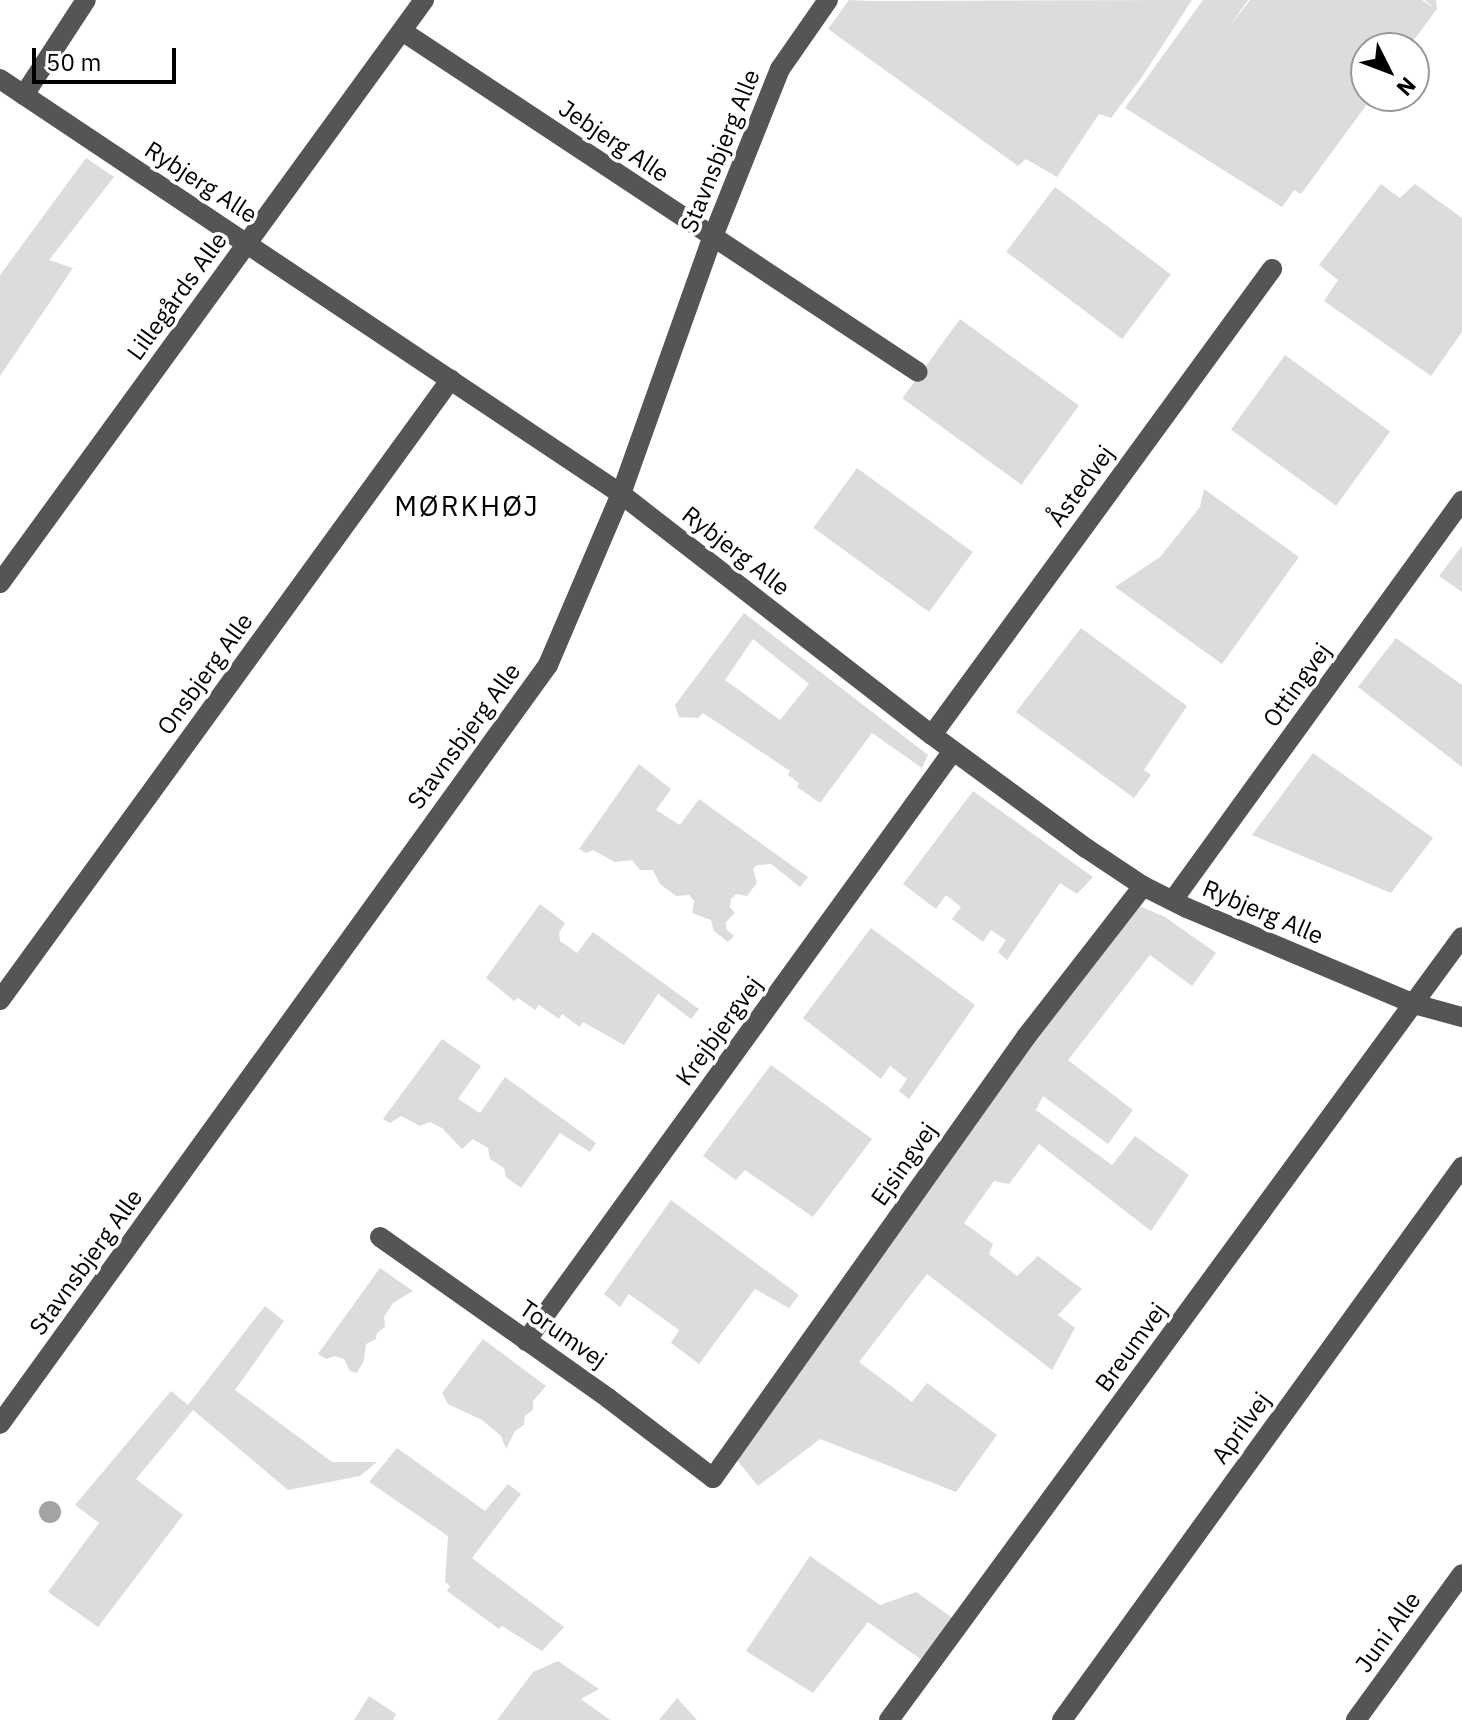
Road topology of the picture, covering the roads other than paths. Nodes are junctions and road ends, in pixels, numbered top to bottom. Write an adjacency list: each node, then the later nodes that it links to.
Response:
1 (86, 0): 6 (street)
2 (424, 0): 4 (street, Lillegårds Alle)
3 (828, 0): 7 (street, Stavnsbjerg Alle)
4 (402, 31): 7 (street, Jebjerg Alle); 8 (street, Lillegårds Alle)
5 (0, 79): 6 (street, Rybjerg Alle)
6 (24, 95): 8 (street, Rybjerg Alle)
7 (712, 239): 10 (street, Jebjerg Alle); 12 (street, Stavnsbjerg Alle)
8 (247, 243): 11 (street, Rybjerg Alle); 14 (street, Lillegårds Alle)
9 (1272, 269): 15 (street, Åstedvej)
10 (918, 372)
11 (451, 379): 12 (street, Rybjerg Alle); 20 (street, Onsbjerg Alle)
12 (621, 494): 15 (street, Rybjerg Alle); 26 (street, Stavnsbjerg Alle)
13 (1462, 501): 18 (street, Ottingvej)
14 (0, 583)
15 (932, 735): 16 (street, Rybjerg Alle)
16 (953, 751): 17 (street, Rybjerg Alle); 25 (street, Krejbjergvej)
17 (1143, 886): 18 (street, Rybjerg Alle); 27 (street, Ejsingvej)
18 (1173, 900): 21 (street, Rybjerg Alle)
19 (1462, 937): 21 (street, Breumvej)
20 (0, 1000)
21 (1414, 1004): 22 (street, Rybjerg Alle); 29 (street, Breumvej)
22 (1462, 1017)
23 (1462, 1167): 30 (street, Aprilvej)
24 (380, 1237): 25 (street, Torumvej)
25 (526, 1341): 27 (street, Torumvej)
26 (0, 1424)
27 (713, 1478)
28 (1462, 1574): 31 (street, Juni Alle)
29 (889, 1720)
30 (1062, 1720)
31 (1356, 1720)

